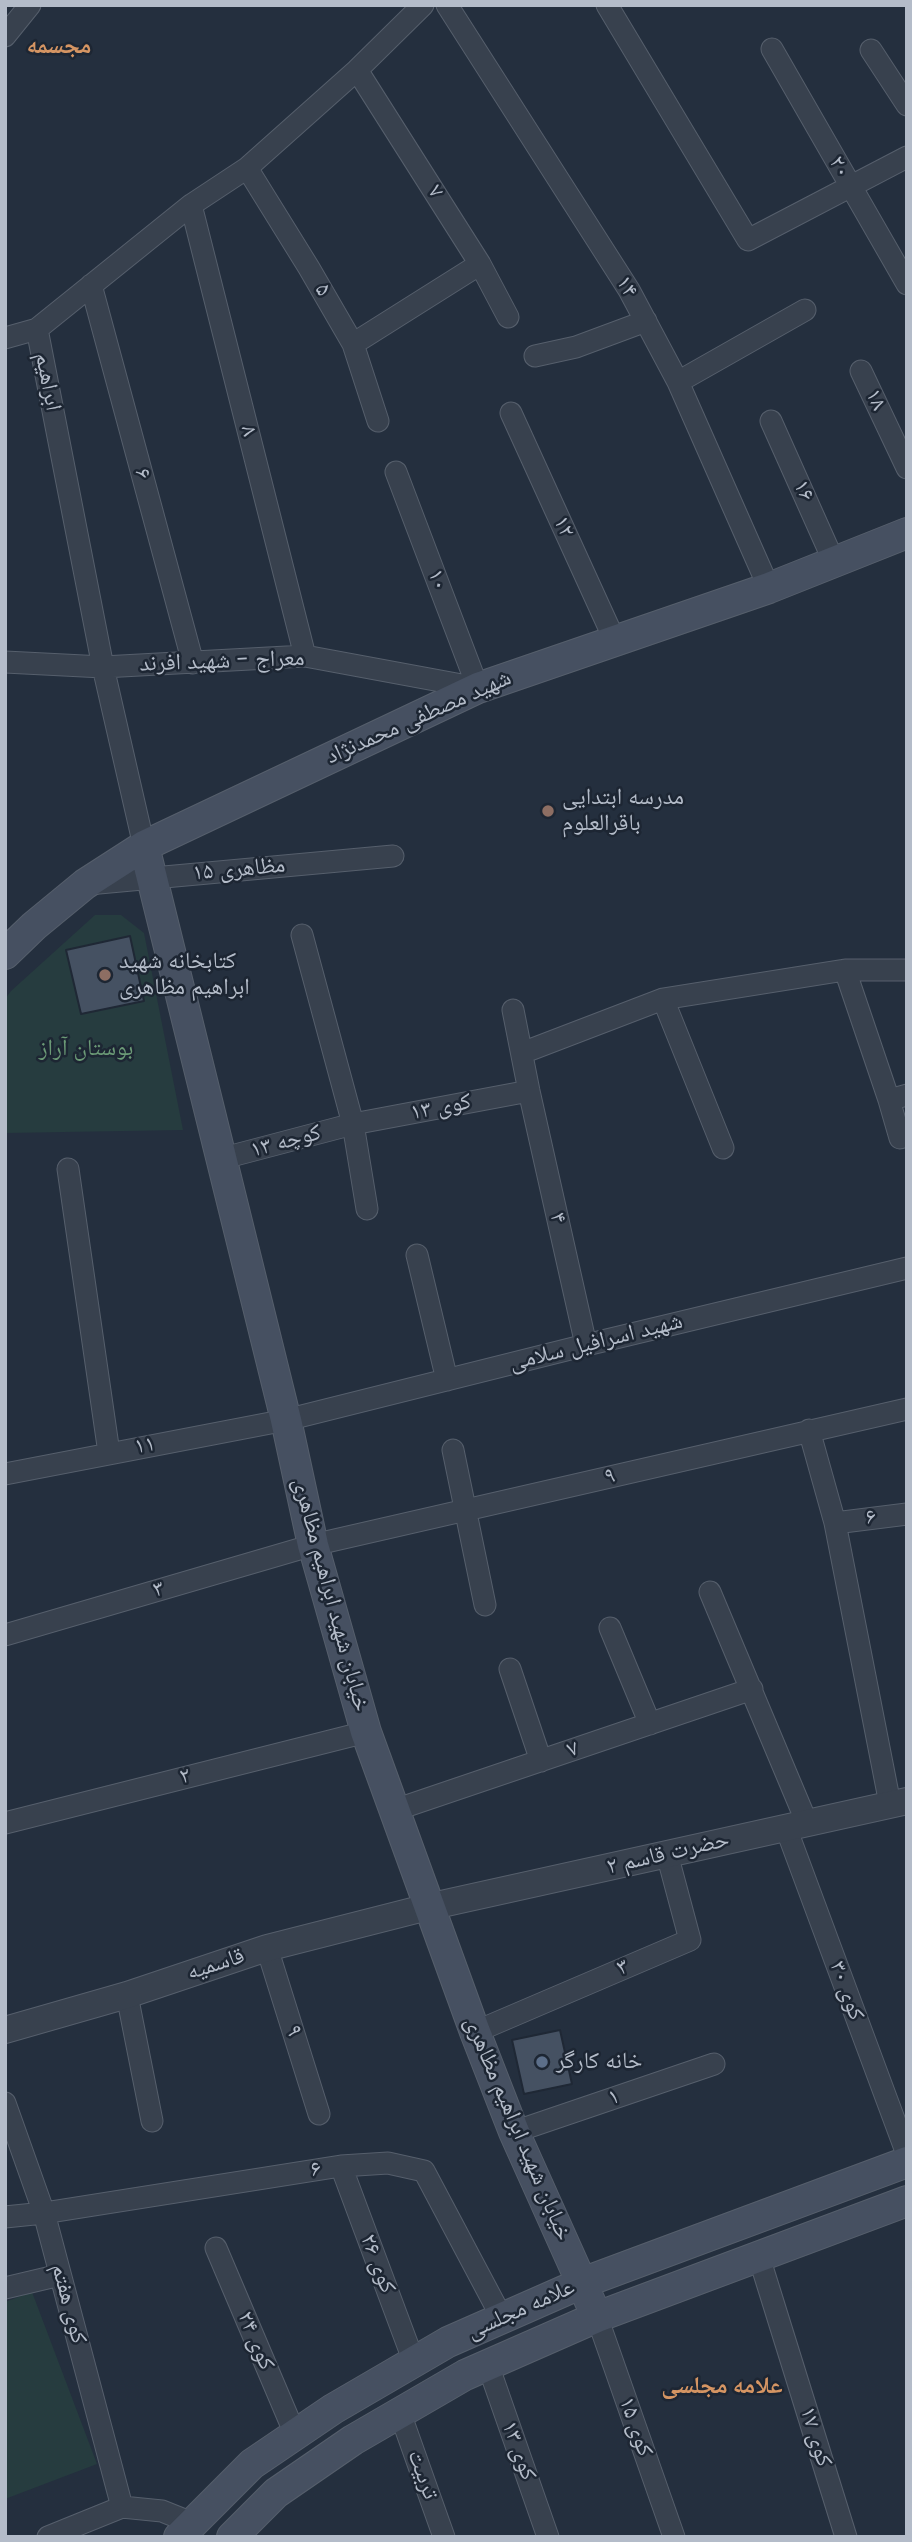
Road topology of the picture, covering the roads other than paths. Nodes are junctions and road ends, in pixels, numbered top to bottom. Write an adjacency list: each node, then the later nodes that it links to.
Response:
1 (30, 5): 5 (street)
2 (423, 5): 8 (street, ابراهیم)
3 (447, 5): 19 (street, ۱۴)
4 (607, 5): 12 (street)
5 (5, 36)
6 (772, 49): 12 (street, ۲۰)
7 (871, 50): 9 (street)
8 (357, 70): 11 (street, ابراهیم); 14 (street, ۷)
9 (907, 105)
10 (907, 157): 12 (street)
11 (247, 167): 13 (street, ابراهیم); 22 (street, ۵)
12 (850, 187): 15 (street, ۲۰)
13 (191, 205): 16 (street, ابراهیم); 35 (street, ۸)
14 (480, 264): 18 (street, ۷); 22 (street)
15 (907, 284)
16 (90, 285): 20 (street, ابراهیم); 37 (street, ۶)
17 (805, 310): 25 (street)
18 (508, 317)
19 (646, 321): 23 (street); 25 (street, ۱۴)
20 (37, 329): 21 (street); 38 (street, ابراهیم)
21 (5, 338)
22 (353, 344): 27 (street, ۵)
23 (535, 356)
24 (861, 371): 29 (street, ۱۸)
25 (678, 382): 33 (street, ۱۴)
26 (511, 413): 34 (street, ۱۲)
27 (377, 421)
28 (771, 421): 32 (street, ۱۶)
29 (907, 467)
30 (396, 472): 39 (street, ۱۰)
31 (907, 533): 32 (main road, شهید مصطفی محمدنژاد)
32 (834, 562): 33 (main road, شهید مصطفی محمدنژاد)
33 (769, 588): 34 (main road, شهید مصطفی محمدنژاد)
34 (615, 641): 39 (main road, شهید مصطفی محمدنژاد)
35 (305, 656): 37 (street, معراج - شهید افرند); 39 (street, معراج - شهید افرند)
36 (5, 662): 38 (street, معراج - شهید افرند)
37 (193, 663): 38 (street, معراج - شهید افرند)
38 (103, 667): 40 (street, ابراهیم)
39 (478, 688): 40 (main road, شهید مصطفی محمدنژاد)
40 (144, 846): 42 (main road, خیابان شهید ابراهیم مظاهری); 43 (main road, شهید مصطفی محمدنژاد)
41 (393, 856): 42 (street, ۱۵ مظاهری)
42 (154, 878): 43 (street, ۱۵ مظاهری); 56 (main road, خیابان شهید ابراهیم مظاهری)
43 (85, 884): 45 (main road, شهید مصطفی محمدنژاد)
44 (302, 935): 53 (street)
45 (5, 954)
46 (845, 970): 47 (street); 48 (street); 52 (street)
47 (907, 970)
48 (663, 999): 50 (street); 55 (street)
49 (513, 1010): 50 (street, ۴)
50 (522, 1053): 51 (street, ۴)
51 (529, 1091): 53 (street, کوی ۱۳); 61 (street, ۴)
52 (898, 1097): 54 (street)
53 (353, 1124): 56 (street, کوچه ۱۳); 58 (street)
54 (907, 1136)
55 (723, 1148)
56 (220, 1159): 64 (main road, خیابان شهید ابراهیم مظاهری)
57 (68, 1169): 67 (street)
58 (368, 1209)
59 (417, 1255): 62 (street)
60 (907, 1268): 61 (street, شهید اسرافیل سلامی)
61 (586, 1345): 62 (street, شهید اسرافیل سلامی)
62 (447, 1380): 64 (street, شهید اسرافیل سلامی)
63 (907, 1409): 65 (street, ۹)
64 (286, 1420): 67 (street, ۱۱); 72 (main road, خیابان شهید ابراهیم مظاهری)
65 (809, 1430): 69 (street, ۹); 71 (street)
66 (453, 1450): 69 (street)
67 (109, 1453): 68 (street, ۱۱)
68 (5, 1474)
69 (466, 1510): 72 (street, ۹); 74 (street)
70 (907, 1514): 71 (street, ۶)
71 (835, 1523): 82 (street)
72 (313, 1545): 76 (street, ۳); 80 (main road, خیابان شهید ابراهیم مظاهری)
73 (710, 1592): 78 (street, کوی ۳۰)
74 (485, 1605)
75 (610, 1628): 79 (street)
76 (5, 1635)
77 (510, 1668): 81 (street)
78 (752, 1689): 79 (street, ۷); 85 (street, کوی ۳۰)
79 (650, 1724): 81 (street, ۷)
80 (366, 1732): 83 (main road, خیابان شهید ابراهیم مظاهری); 84 (street, ۲)
81 (541, 1761): 83 (street, ۷)
82 (898, 1802): 85 (street, ۲ حضرت قاسم)
83 (395, 1810): 87 (main road, خیابان شهید ابراهیم مظاهری)
84 (5, 1823)
85 (796, 1825): 86 (street, ۲ حضرت قاسم); 97 (street, کوی ۳۰)
86 (667, 1854): 87 (street, ۲ حضرت قاسم); 91 (street, ۳)
87 (428, 1907): 88 (street, قاسمیه); 91 (main road, خیابان شهید ابراهیم مظاهری)
88 (267, 1948): 89 (street, قاسمیه); 94 (street, ۹)
89 (127, 1995): 90 (street, قاسمیه); 95 (street)
90 (5, 2030)
91 (475, 2032): 96 (main road, خیابان شهید ابراهیم مظاهری)
92 (713, 2064): 96 (street, ۱)
93 (5, 2103): 101 (street, کوی هفتم)
94 (319, 2114)
95 (152, 2122)
96 (514, 2132): 106 (main road, خیابان شهید ابراهیم مظاهری)
97 (907, 2154)
98 (907, 2162): 106 (main road, علامه مجلسی)
99 (341, 2166): 101 (street, ۶); 109 (street, ۶); 110 (street, کوی ۲۶)
100 (907, 2202): 104 (main road, علامه مجلسی)
101 (44, 2213): 102 (street, ۶); 105 (street, کوی هفتم)
102 (5, 2217)
103 (216, 2248): 113 (street, کوی ۲۴)
104 (759, 2257): 108 (main road, علامه مجلسی); 121 (street, کوی ۱۷)
105 (60, 2276): 107 (street); 114 (street, کوی هفتم)
106 (582, 2283): 108 (main road, خیابان شهید ابراهیم مظاهری); 109 (main road, علامه مجلسی)
107 (5, 2288)
108 (597, 2317): 111 (main road, علامه مجلسی); 120 (street, کوی ۱۵)
109 (502, 2318): 110 (main road, علامه مجلسی)
110 (414, 2362): 113 (main road, علامه مجلسی)
111 (488, 2365): 112 (main road, علامه مجلسی); 119 (street, کوی ۱۳)
112 (400, 2413): 117 (main road, علامه مجلسی); 118 (street, تربیت)
113 (295, 2434): 115 (main road, علامه مجلسی)
114 (122, 2507): 115 (street); 116 (street)
115 (193, 2532)
116 (48, 2537)
117 (232, 2537)
118 (444, 2537)
119 (548, 2537)
120 (674, 2537)
121 (846, 2537)

